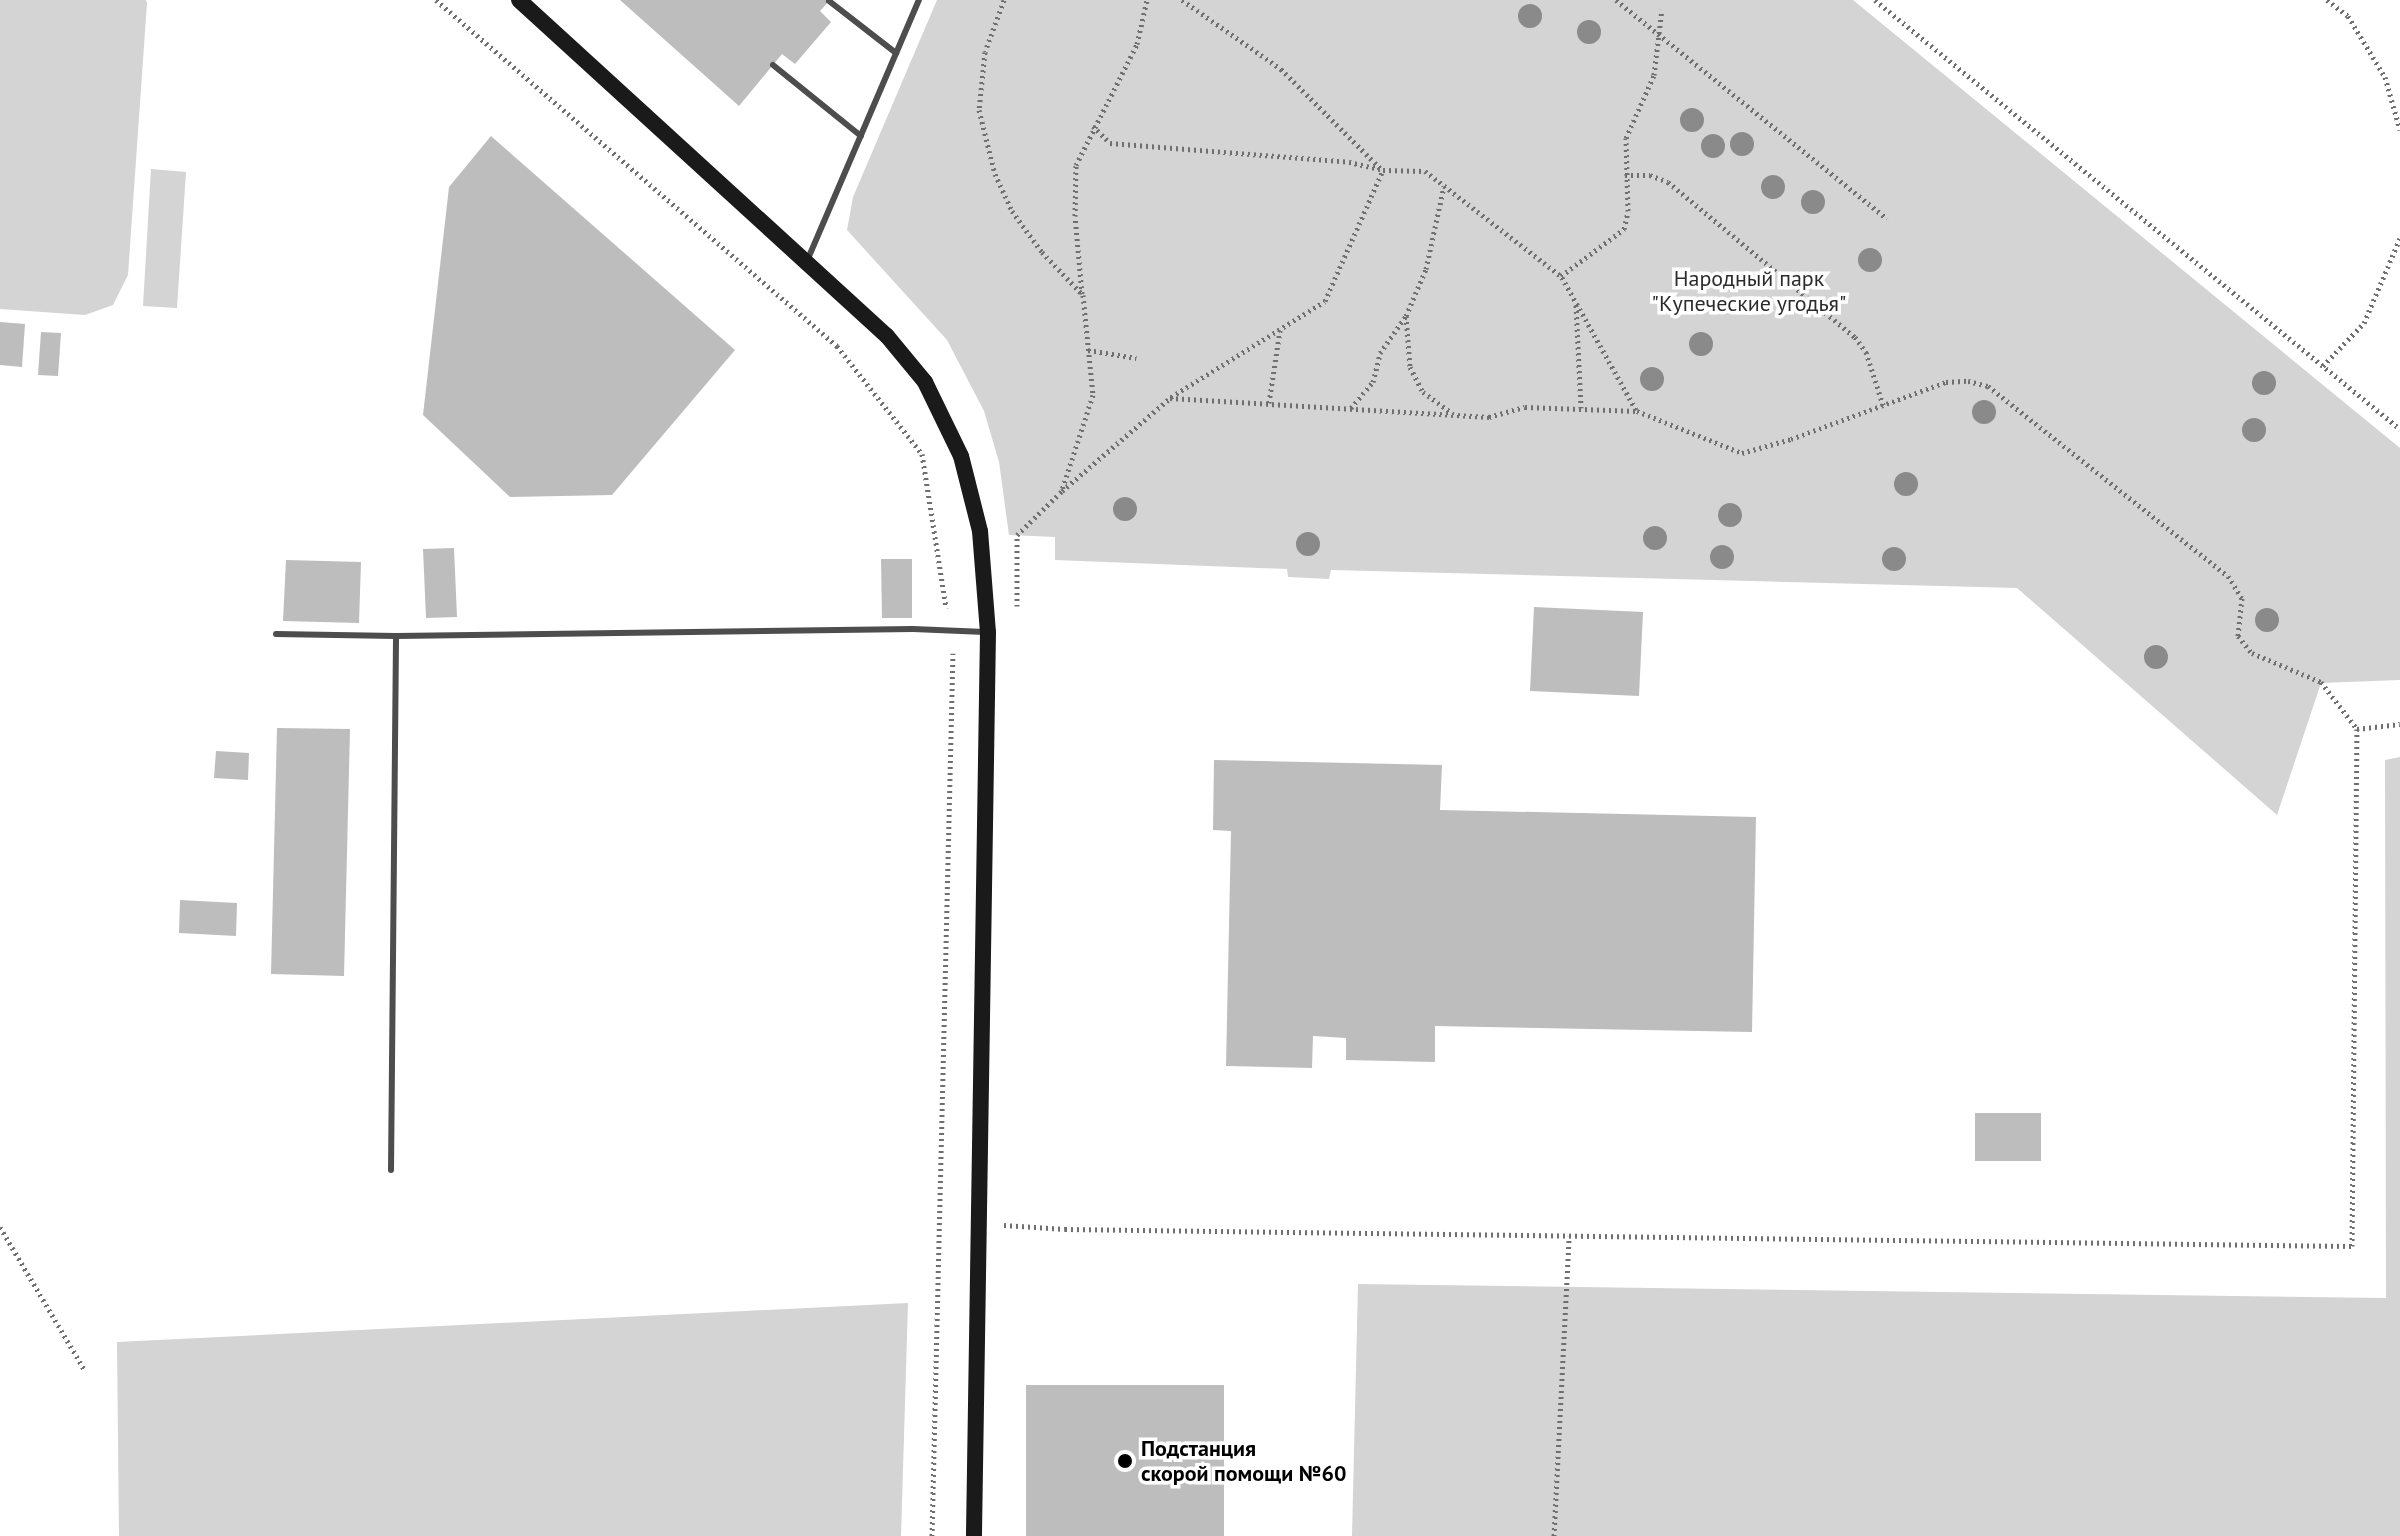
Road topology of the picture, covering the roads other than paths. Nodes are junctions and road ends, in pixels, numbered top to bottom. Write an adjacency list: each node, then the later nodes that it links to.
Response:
1 (519, 0): 7 (street)
2 (919, 0): 4 (lane)
3 (829, 1): 4 (lane)
4 (896, 53): 6 (lane)
5 (773, 65): 6 (lane)
6 (861, 136): 7 (lane)
7 (805, 264): 8 (street)
8 (988, 632): 10 (lane); 12 (street)
9 (276, 634): 10 (lane)
10 (396, 636): 11 (lane)
11 (391, 1170)
12 (974, 1536)

